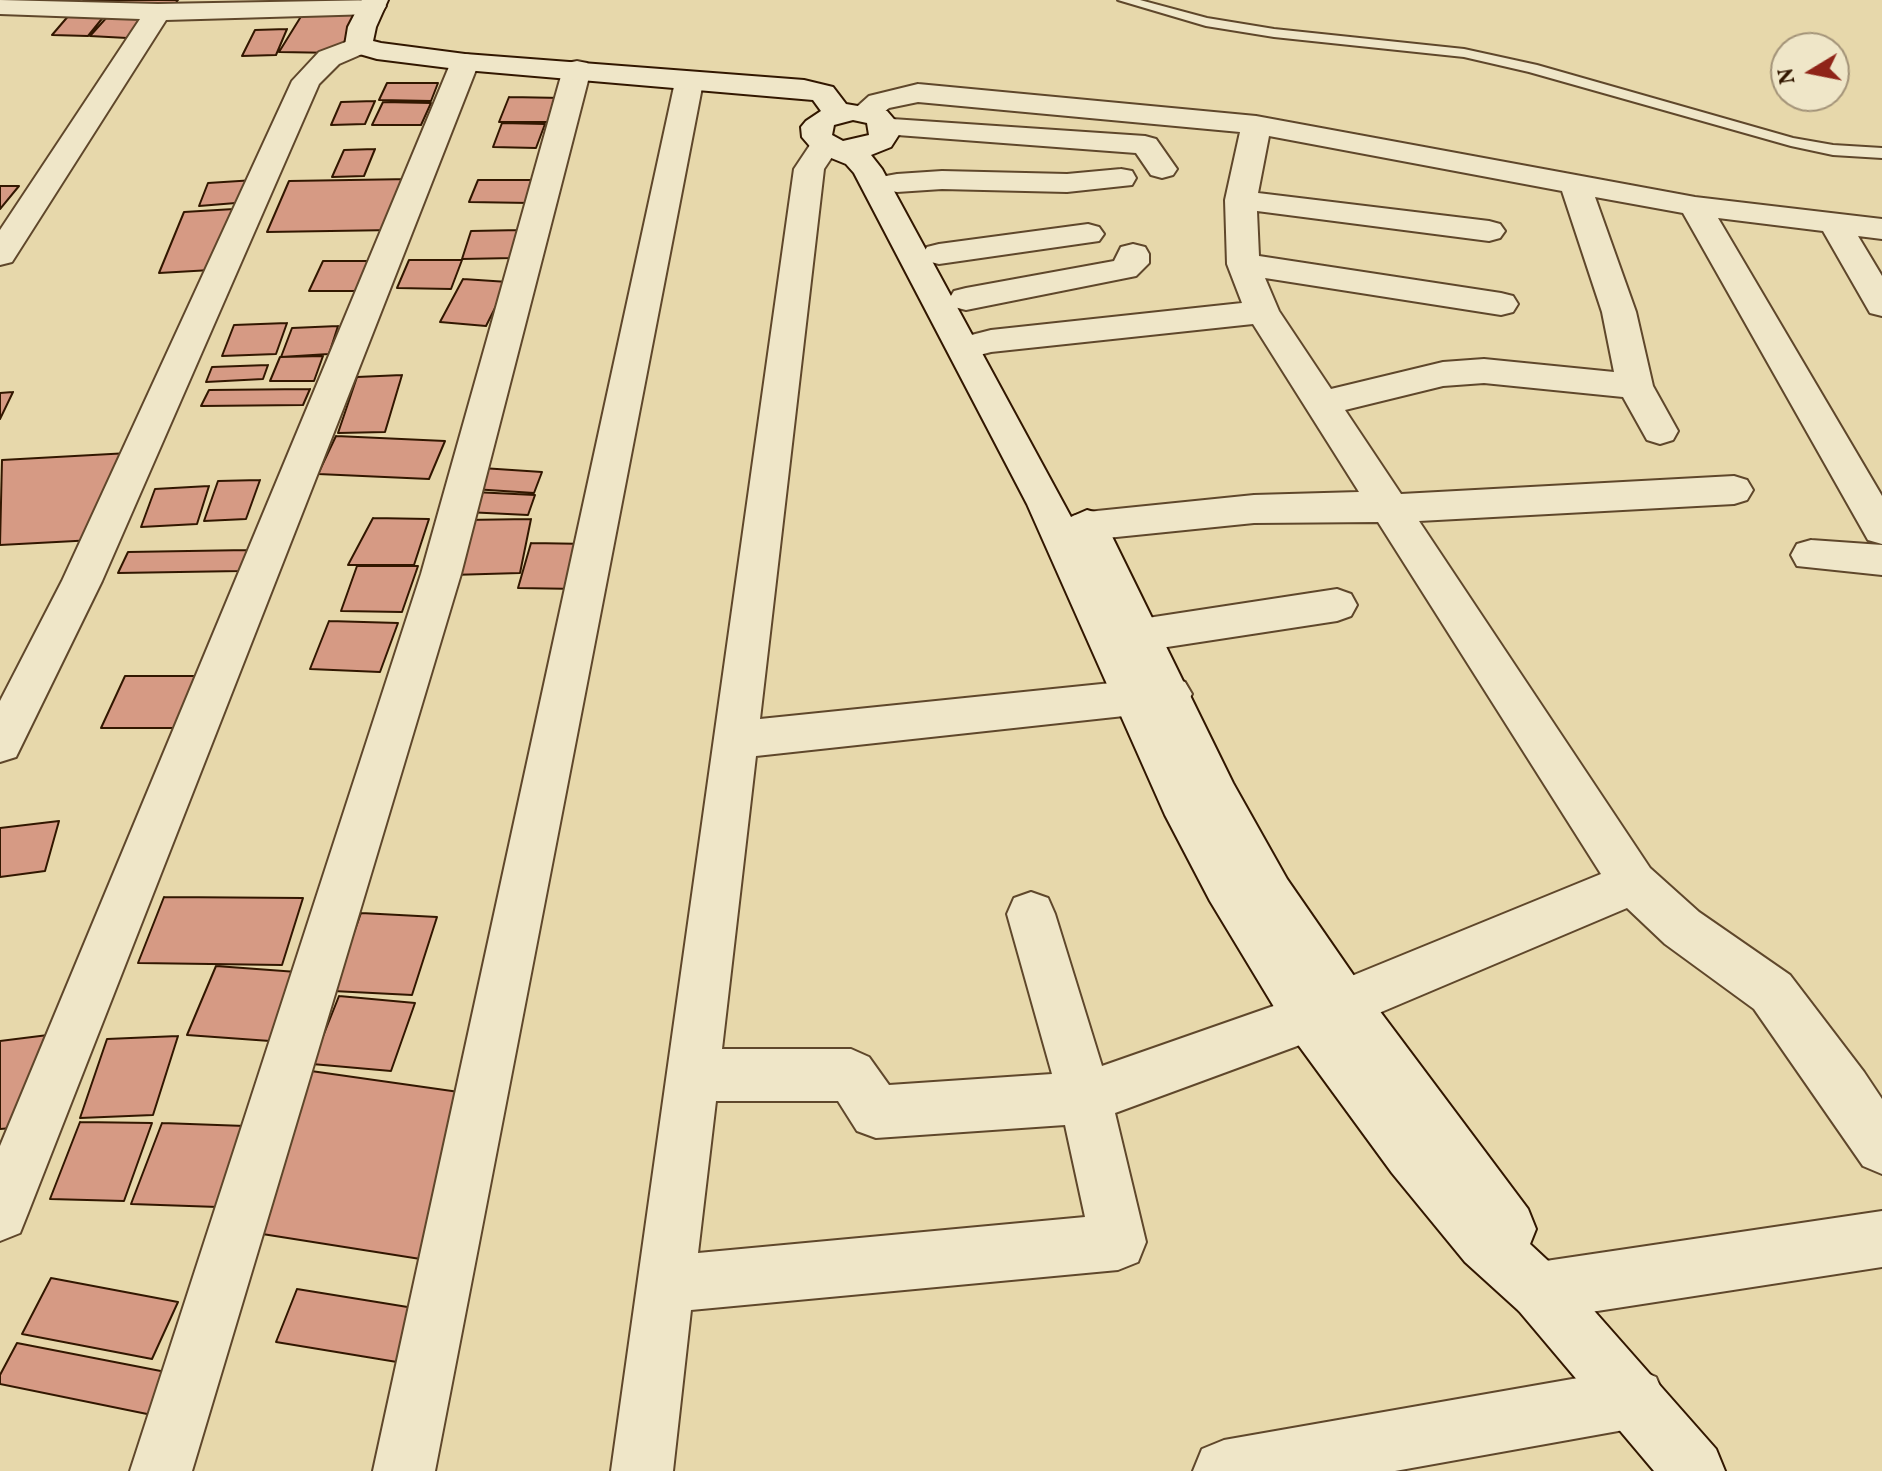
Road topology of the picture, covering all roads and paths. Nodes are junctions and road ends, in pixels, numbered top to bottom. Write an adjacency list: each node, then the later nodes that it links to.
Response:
1 (1125, 0): 12 (lane)
2 (374, 3): 4 (street); 6 (street)
3 (0, 6): 5 (street)
4 (199, 6): 5 (street)
5 (158, 12): 25 (street)
6 (359, 45): 7 (street); 45 (street)
7 (465, 62): 8 (street); 52 (street)
8 (577, 69): 9 (street); 57 (street)
9 (689, 82): 11 (street); 58 (street)
10 (1256, 125): 11 (street); 16 (street); 17 (street)
11 (856, 131): 13 (street); 15 (street); 31 (street); 44 (street)
12 (1882, 153)
13 (1162, 169)
14 (1121, 178): 15 (street)
15 (897, 183): 23 (street)
16 (1576, 186): 18 (street); 32 (street)
17 (1241, 200): 21 (street); 26 (street)
18 (1695, 206): 19 (street); 38 (street)
19 (1835, 224): 20 (street); 29 (street)
20 (1882, 229)
21 (1489, 231)
22 (1088, 234): 23 (street)
23 (939, 254): 27 (street)
24 (1133, 254): 27 (street)
25 (0, 255)
26 (1243, 264): 28 (street); 30 (street)
27 (966, 299): 31 (street)
28 (1501, 304)
29 (1882, 305)
30 (1262, 312): 31 (street); 33 (street)
31 (978, 344): 37 (street); 43 (street)
32 (1635, 386): 33 (street); 34 (street)
33 (1321, 404): 36 (street)
34 (1660, 431)
35 (1734, 490): 36 (street)
36 (1391, 509): 37 (street); 46 (street)
37 (1087, 526): 42 (street)
38 (1882, 530)
39 (1811, 555): 40 (street)
40 (1882, 560)
41 (1337, 605): 42 (street)
42 (1141, 635): 43 (street)
43 (1151, 697): 44 (street); 48 (street)
44 (737, 740): 49 (street)
45 (0, 744)
46 (1633, 883): 48 (street); 51 (street)
47 (1031, 914): 50 (street)
48 (1326, 1010): 50 (street); 55 (street)
49 (690, 1075): 50 (street); 54 (street)
50 (1085, 1098): 54 (street)
51 (1882, 1147)
52 (0, 1213)
53 (1882, 1239): 55 (street)
54 (666, 1284): 59 (street)
55 (1539, 1291): 56 (street)
56 (1635, 1398): 60 (street); 61 (street)
57 (161, 1471)
58 (404, 1471)
59 (642, 1471)
60 (1224, 1471)
61 (1694, 1471)

